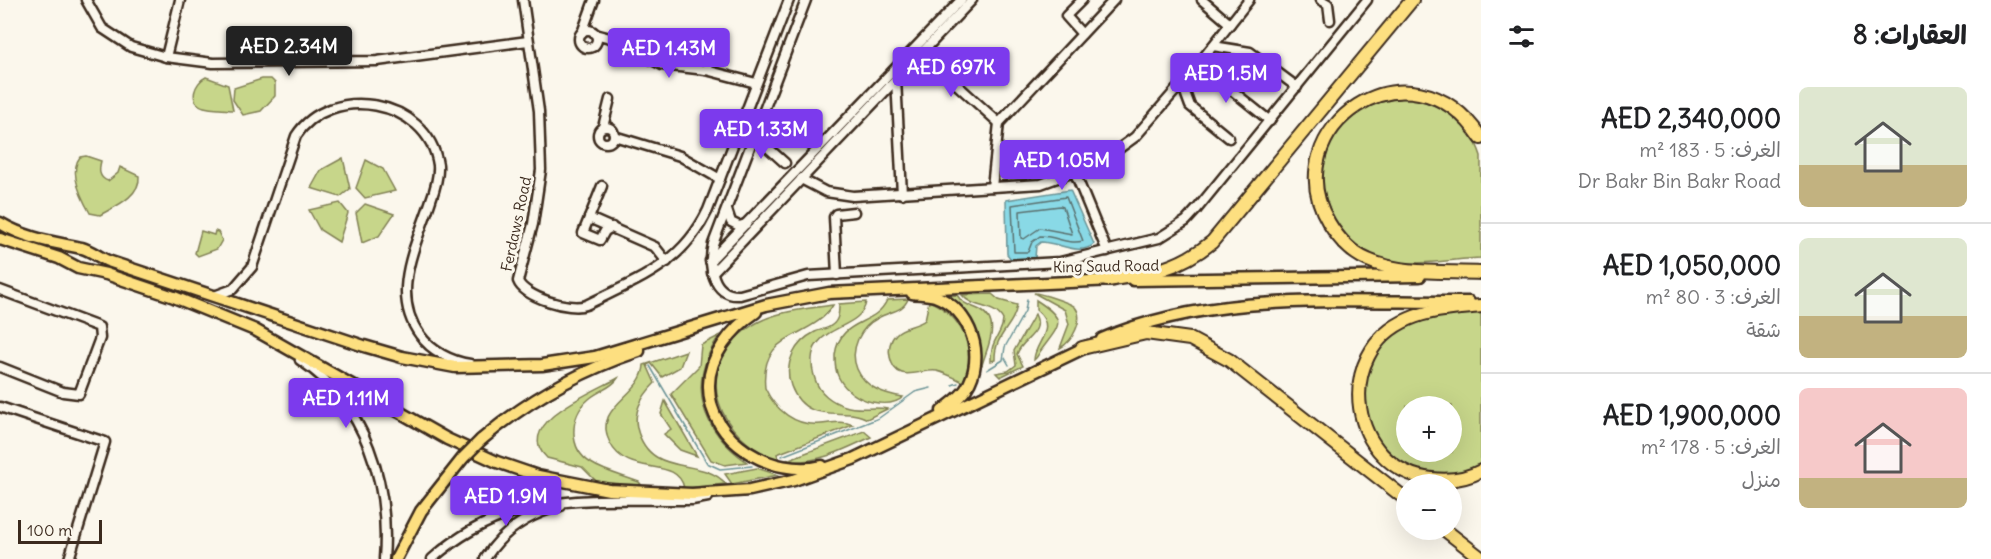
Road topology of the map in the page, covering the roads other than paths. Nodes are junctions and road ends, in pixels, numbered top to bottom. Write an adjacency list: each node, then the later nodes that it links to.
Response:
1 (86, 0): 27 (street)
2 (180, 0): 27 (street)
3 (523, 0): 23 (street, Ferdaws Road)
4 (594, 0): 20 (street)
5 (789, 0): 31 (street, Ferdaws Road)
6 (806, 0): 40 (street)
7 (951, 0): 17 (street)
8 (961, 0): 17 (street)
9 (972, 0): 25 (street)
10 (1082, 0): 22 (street)
11 (1114, 0): 22 (street)
12 (1202, 0): 19 (street)
13 (1249, 0): 19 (street)
14 (1321, 0): 18 (street)
15 (1367, 0): 33 (street)
16 (1412, 0): 69 (highway)
17 (950, 11): 37 (street)
18 (1329, 20)
19 (1230, 24): 24 (street)
20 (582, 33): 21 (street); 21 (street)
21 (595, 34): 29 (street)
22 (1082, 34): 36 (street)
23 (528, 41): 27 (street); 63 (street, Ferdaws Road)
24 (1213, 46): 28 (street); 33 (street)
25 (921, 52): 30 (street); 36 (street)
26 (716, 53): 29 (street)
27 (166, 57)
28 (1196, 67): 32 (street); 35 (street)
29 (706, 70): 31 (street)
30 (896, 79): 37 (street); 51 (street)
31 (756, 84): 47 (street, Ferdaws Road)
32 (1182, 84): 41 (street); 45 (street)
33 (1297, 87): 35 (street)
34 (610, 99): 38 (street)
35 (1270, 121): 60 (street)
36 (999, 123): 50 (street)
37 (847, 124): 44 (street); 46 (street)
38 (603, 128): 39 (street); 39 (street)
39 (614, 136): 47 (street)
40 (755, 136): 43 (street); 52 (street)
41 (1229, 138)
42 (1481, 138): 68 (highway)
43 (785, 163): 44 (street); 48 (street)
44 (801, 165): 48 (street)
45 (1075, 173): 50 (street); 60 (street)
46 (801, 178): 51 (street); 66 (street)
47 (720, 179): 63 (street, Ferdaws Road)
48 (786, 181): 56 (street)
49 (602, 186): 54 (street)
50 (992, 187): 51 (street)
51 (902, 194)
52 (727, 210): 56 (street); 62 (street)
53 (854, 212): 67 (street)
54 (589, 218): 57 (street); 57 (street)
55 (0, 223): 59 (main road)
56 (746, 224): 62 (street)
57 (609, 226): 63 (street)
58 (0, 239): 64 (main road)
59 (76, 249): 61 (main road); 64 (main road)
60 (1107, 251): 67 (street)
61 (88, 252): 65 (main road); 72 (main road)
62 (710, 261): 66 (street)
63 (667, 262)
64 (72, 265): 65 (main road)
65 (84, 267): 76 (main road)
66 (712, 273): 67 (street)
67 (837, 274)
68 (1481, 274): 69 (main road, King Saud Road)
69 (1107, 280): 70 (main road, King Saud Road)
70 (882, 289): 74 (main road, King Saud Road); 81 (main road)
71 (0, 290): 78 (street)
72 (211, 296): 79 (main road); 79 (street)
73 (1481, 304): 77 (main road); 83 (highway)
74 (766, 305): 75 (main road, King Saud Road); 82 (main road)
75 (735, 315): 79 (main road); 91 (main road, bridge)
76 (255, 330): 84 (main road); 90 (street)
77 (1082, 348): 81 (main road); 85 (highway)
78 (0, 367)
79 (494, 368)
80 (0, 407): 89 (street)
81 (928, 423): 82 (main road)
82 (853, 459): 84 (main road)
83 (1481, 471)
84 (750, 490): 86 (street)
85 (1396, 491)
86 (580, 501): 92 (street); 93 (street)
87 (1458, 540): 88 (highway)
88 (1481, 558)
89 (69, 559)
90 (384, 559)
91 (396, 559)
92 (432, 559)
93 (486, 559)

